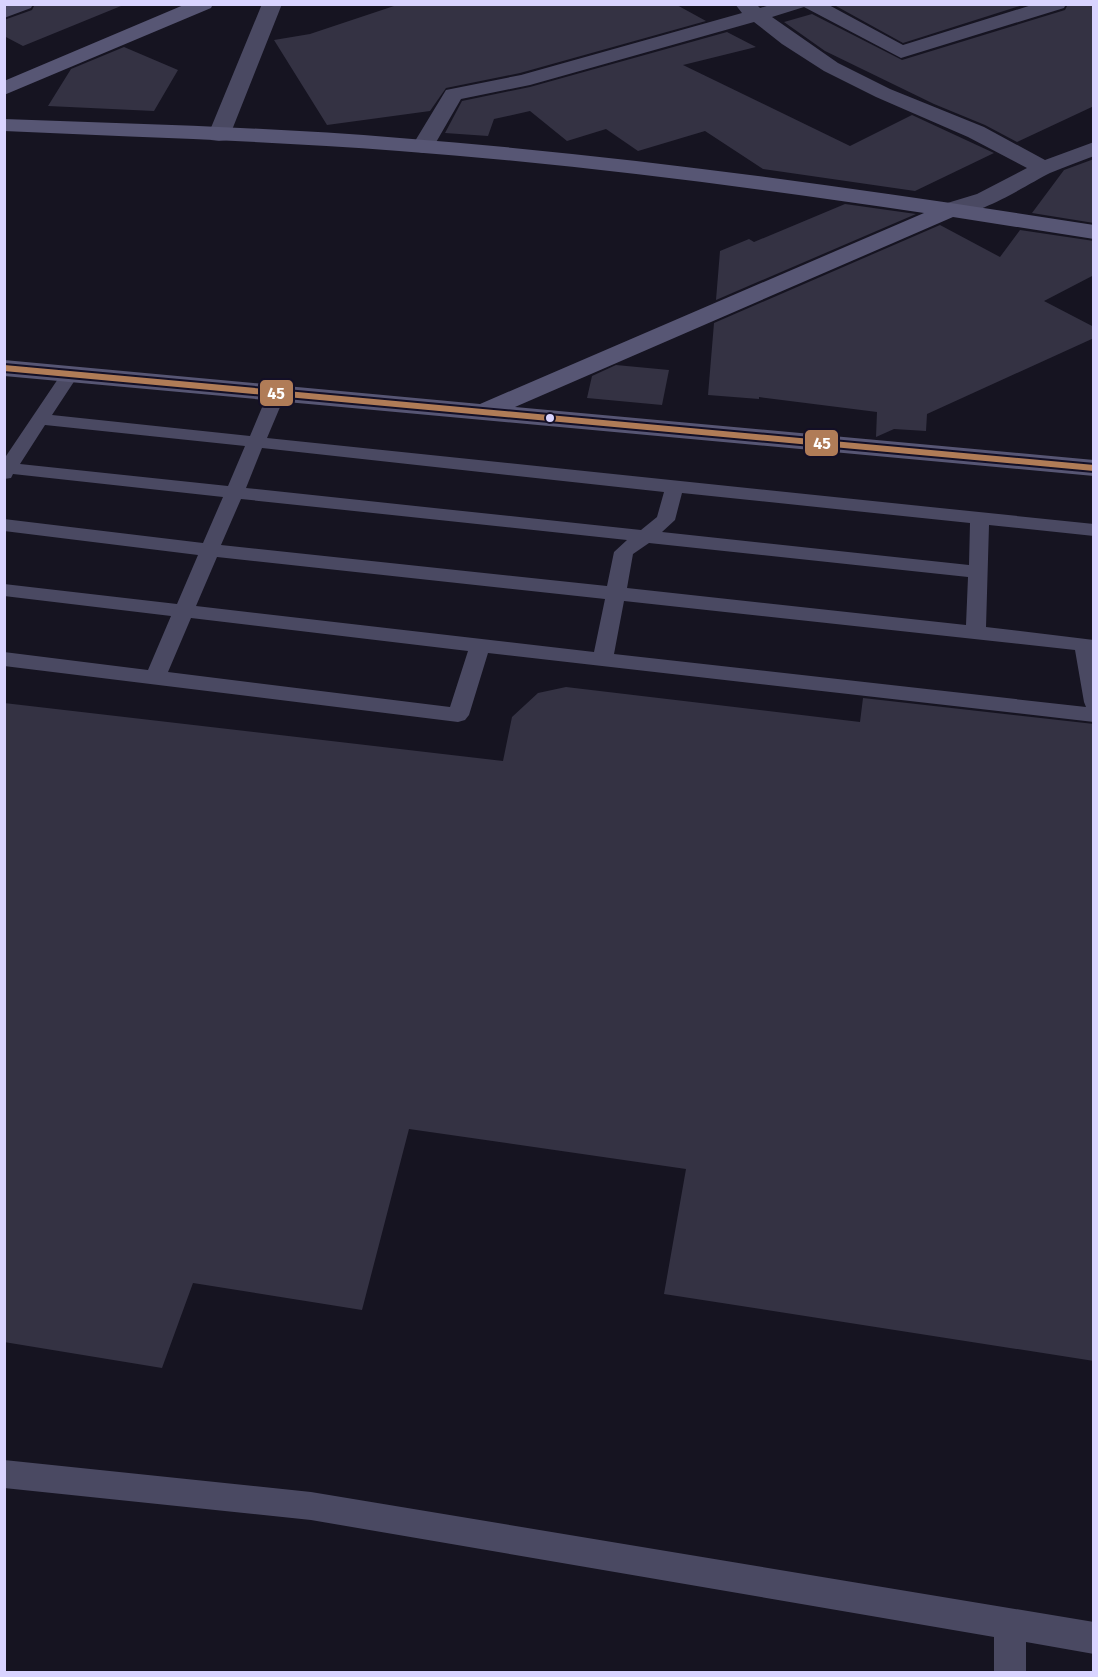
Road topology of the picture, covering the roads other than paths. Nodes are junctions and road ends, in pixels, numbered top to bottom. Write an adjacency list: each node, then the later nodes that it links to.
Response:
1 (24, 4): 8 (street)
2 (272, 4): 11 (street)
3 (796, 4): 7 (street)
4 (811, 4): 5 (street)
5 (1057, 4)
6 (197, 6): 9 (street)
7 (750, 10): 12 (street); 14 (street)
8 (4, 12)
9 (4, 89)
10 (4, 125): 11 (street)
11 (219, 135): 12 (street)
12 (423, 146): 15 (street)
13 (1094, 148): 14 (street)
14 (1044, 168): 15 (street)
15 (952, 209): 16 (street); 20 (street)
16 (1094, 232)
17 (4, 368): 18 (street)
18 (70, 374): 19 (street); 21 (lane)
19 (277, 393): 20 (street); 22 (lane)
20 (483, 412): 23 (street)
21 (40, 419): 22 (lane); 24 (lane)
22 (256, 441): 25 (lane); 26 (lane)
23 (1094, 468)
24 (7, 471): 26 (lane)
25 (674, 487): 27 (lane); 30 (lane)
26 (235, 493): 30 (lane); 31 (lane)
27 (980, 518): 29 (lane); 32 (lane)
28 (4, 525): 31 (lane)
29 (1094, 530)
30 (644, 537): 32 (lane); 34 (lane)
31 (210, 550): 34 (lane); 35 (lane)
32 (978, 572): 36 (lane)
33 (4, 590): 35 (lane)
34 (616, 594): 36 (lane); 40 (lane)
35 (184, 612): 37 (lane); 41 (lane)
36 (976, 633): 38 (lane)
37 (480, 646): 40 (lane); 41 (lane)
38 (1089, 646): 42 (lane)
39 (4, 659): 41 (lane)
40 (603, 660): 43 (lane)
41 (155, 678)
42 (1094, 702)
43 (1094, 715)
44 (4, 1474): 45 (lane)
45 (1010, 1624): 46 (lane); 47 (lane)
46 (1094, 1638)
47 (1010, 1672)

